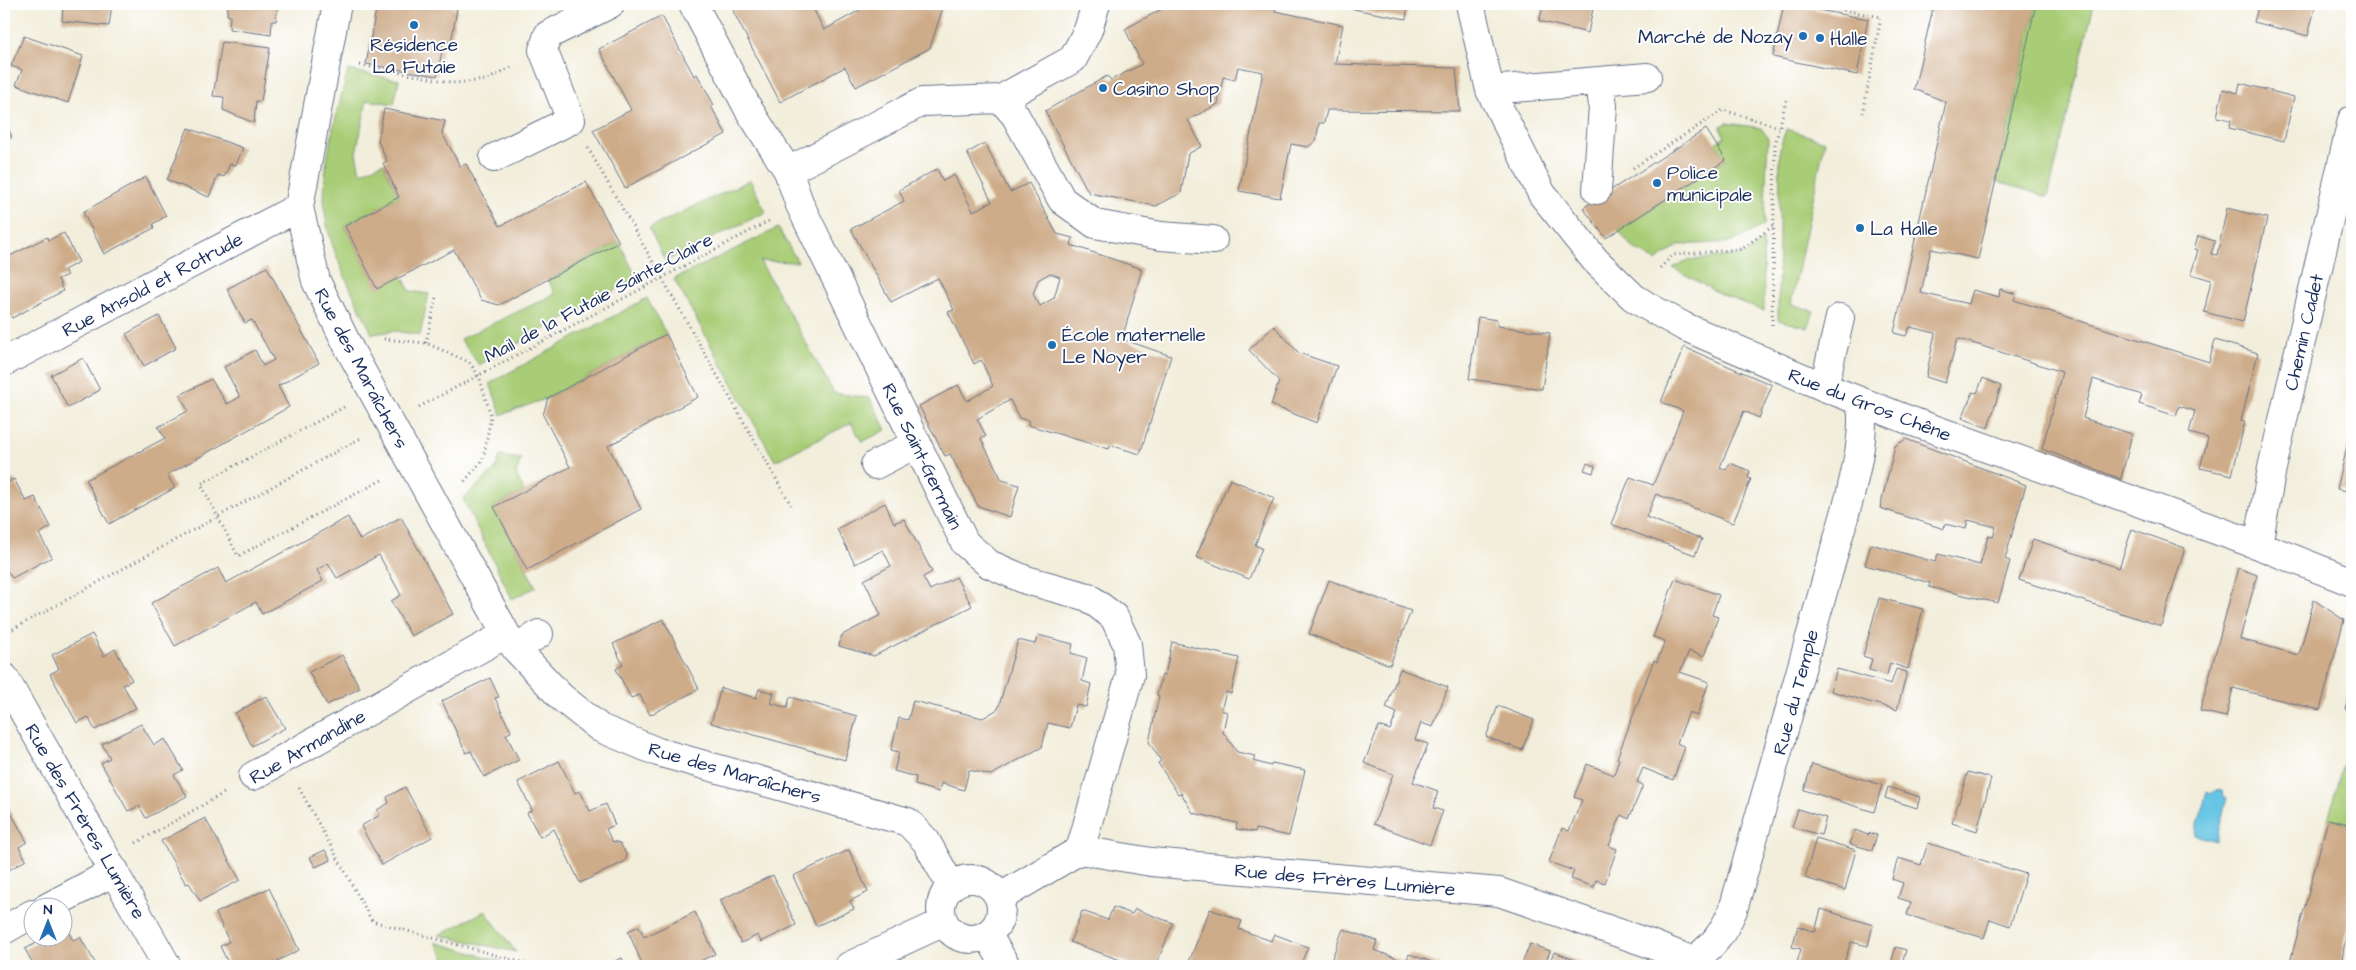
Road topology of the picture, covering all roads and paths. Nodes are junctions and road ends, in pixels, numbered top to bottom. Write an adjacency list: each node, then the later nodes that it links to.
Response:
1 (338, 4): 9 (street, Rue des Maraîchers)
2 (610, 4): 8 (street)
3 (693, 4): 20 (street, Rue Saint-Germain)
4 (1096, 4): 14 (street)
5 (1470, 4): 12 (street, Rue du Gros Chêne)
6 (1809, 4): 7 (path)
7 (1821, 5): 15 (path)
8 (542, 50): 9 (path); 16 (street)
9 (327, 59): 22 (street, Rue des Maraîchers)
10 (1647, 77): 11 (street)
11 (1600, 82): 12 (street); 21 (street)
12 (1490, 90): 34 (street, Rue du Gros Chêne)
13 (1787, 98): 18 (path)
14 (1001, 99): 20 (street); 24 (street)
15 (1863, 113)
16 (571, 120): 19 (street); 26 (path)
17 (2352, 120): 45 (street, Chemin Cadet)
18 (1779, 127): 21 (path); 23 (path)
19 (494, 158)
20 (794, 186): 26 (path, Mail de la Futaie Sainte-Claire); 39 (street, Rue Saint-Germain)
21 (1597, 190)
22 (299, 207): 31 (street, Rue des Maraîchers); 32 (street, Rue Ansold et Rotrude)
23 (1773, 225): 25 (path); 29 (path)
24 (1213, 240)
25 (1660, 268)
26 (662, 278): 33 (path, Mail de la Futaie Sainte-Claire); 42 (path)
27 (436, 297): 30 (path)
28 (1840, 318): 34 (street)
29 (1772, 325)
30 (426, 343): 31 (path); 33 (path)
31 (350, 350): 43 (street, Rue des Maraîchers)
32 (4, 362)
33 (479, 376): 37 (path, Mail de la Futaie Sainte-Claire); 43 (path)
34 (1824, 387): 35 (street, Rue du Gros Chêne)
35 (1861, 402): 45 (street, Rue du Gros Chêne); 62 (street, Rue du Temple)
36 (349, 404): 44 (path)
37 (416, 409)
38 (366, 435): 44 (path)
39 (917, 443): 40 (street); 53 (street, Rue Saint-Germain)
40 (874, 465)
41 (388, 477): 44 (path)
42 (791, 505)
43 (437, 508): 49 (street, Rue des Maraîchers)
44 (218, 518): 47 (path)
45 (2258, 545): 46 (street, Rue du Gros Chêne)
46 (2352, 582)
47 (4, 634)
48 (539, 634): 49 (street)
49 (511, 641): 51 (street, Rue Armandine); 55 (street, Rue des Maraîchers)
50 (4, 677): 54 (street, Rue des Frères Lumière)
51 (283, 759): 52 (street, Rue Armandine); 64 (path)
52 (253, 776): 54 (path, Rue Armandine)
53 (1080, 850): 57 (street); 62 (street, Rue des Frères Lumière)
54 (111, 865): 56 (street); 63 (street, Rue des Frères Lumière)
55 (951, 886): 57 (street); 59 (street)
56 (61, 898)
57 (999, 898): 61 (street)
58 (22, 920): 60 (street)
59 (944, 922): 61 (street); 65 (street)
60 (4, 930)
61 (987, 934): 66 (street)
62 (1694, 964)
63 (167, 966)
64 (535, 966)
65 (849, 966)
66 (1006, 966)

